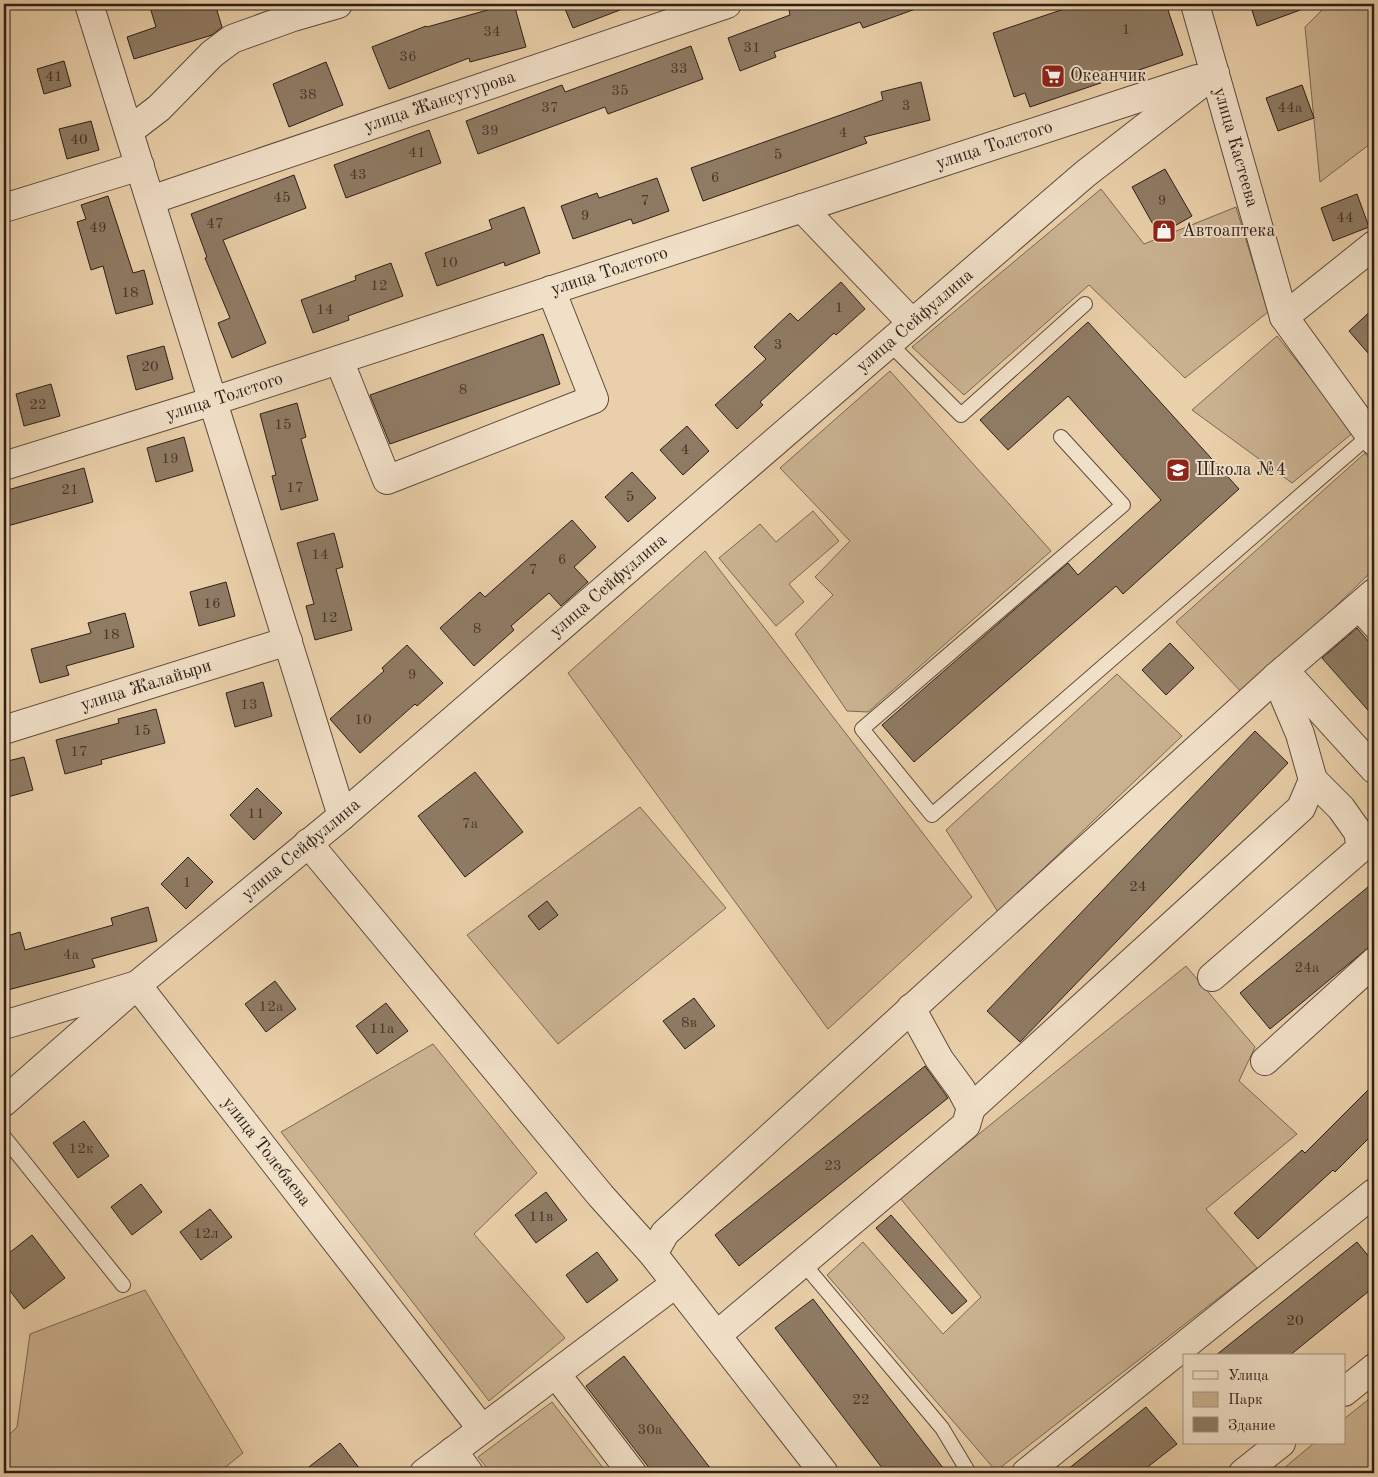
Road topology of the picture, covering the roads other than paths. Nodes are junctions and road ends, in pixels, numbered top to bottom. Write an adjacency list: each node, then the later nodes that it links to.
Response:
1 (89, 4): 6 (street)
2 (338, 4): 6 (street)
3 (728, 4): 8 (street, улица Жансугурова)
4 (1195, 4): 5 (street, улица Кастеева)
5 (1215, 73): 10 (street, улица Толстого); 14 (street, улица Кастеева); 15 (street, улица Сейфуллина)
6 (129, 131): 7 (street)
7 (140, 166): 8 (street); 9 (street)
8 (151, 200): 18 (street)
9 (4, 208)
10 (802, 208): 12 (street, улица Толстого); 15 (street)
11 (1374, 245): 14 (street)
12 (551, 290): 17 (street, улица Толстого); 17 (street)
13 (1085, 304): 16 (lane)
14 (1284, 318): 20 (street, улица Кастеева)
15 (912, 323): 16 (street, улица Сейфуллина)
16 (890, 343): 30 (street, улица Сейфуллина)
17 (339, 360): 18 (street, улица Толстого)
18 (213, 401): 21 (street, улица Толстого); 25 (street)
19 (1061, 437): 20 (lane)
20 (1372, 438)
21 (4, 466)
22 (1374, 593): 23 (street)
23 (1354, 610): 24 (lane); 26 (street)
24 (1374, 633)
25 (288, 641): 27 (street, улица Жалайыри); 30 (street)
26 (1280, 673): 28 (street); 29 (street); 35 (street)
27 (4, 730)
28 (1374, 769)
29 (1313, 780): 33 (street); 39 (street)
30 (342, 816): 31 (street, улица Сейфуллина)
31 (308, 843): 34 (street, улица Сейфуллина); 42 (street)
32 (1374, 962): 37 (street)
33 (1212, 977)
34 (137, 985): 36 (street); 38 (street, улица Сейфуллина); 50 (street, улица Толебаева)
35 (911, 1008): 39 (street); 42 (street)
36 (4, 1026)
37 (1265, 1061)
38 (4, 1102)
39 (971, 1108): 43 (street)
40 (4, 1137): 45 (lane)
41 (1374, 1193): 58 (street)
42 (653, 1254): 44 (street)
43 (803, 1263): 46 (street); 57 (lane)
44 (675, 1284): 46 (street); 48 (street)
45 (123, 1285)
46 (717, 1335): 56 (street)
47 (1374, 1368): 49 (street)
48 (556, 1374): 50 (street); 55 (street)
49 (1346, 1390)
50 (482, 1429): 52 (street)
51 (1279, 1444): 59 (street)
52 (453, 1451): 53 (street); 54 (street)
53 (424, 1473)
54 (469, 1473)
55 (632, 1473)
56 (824, 1473)
57 (969, 1473)
58 (1026, 1473)
59 (1243, 1473)

